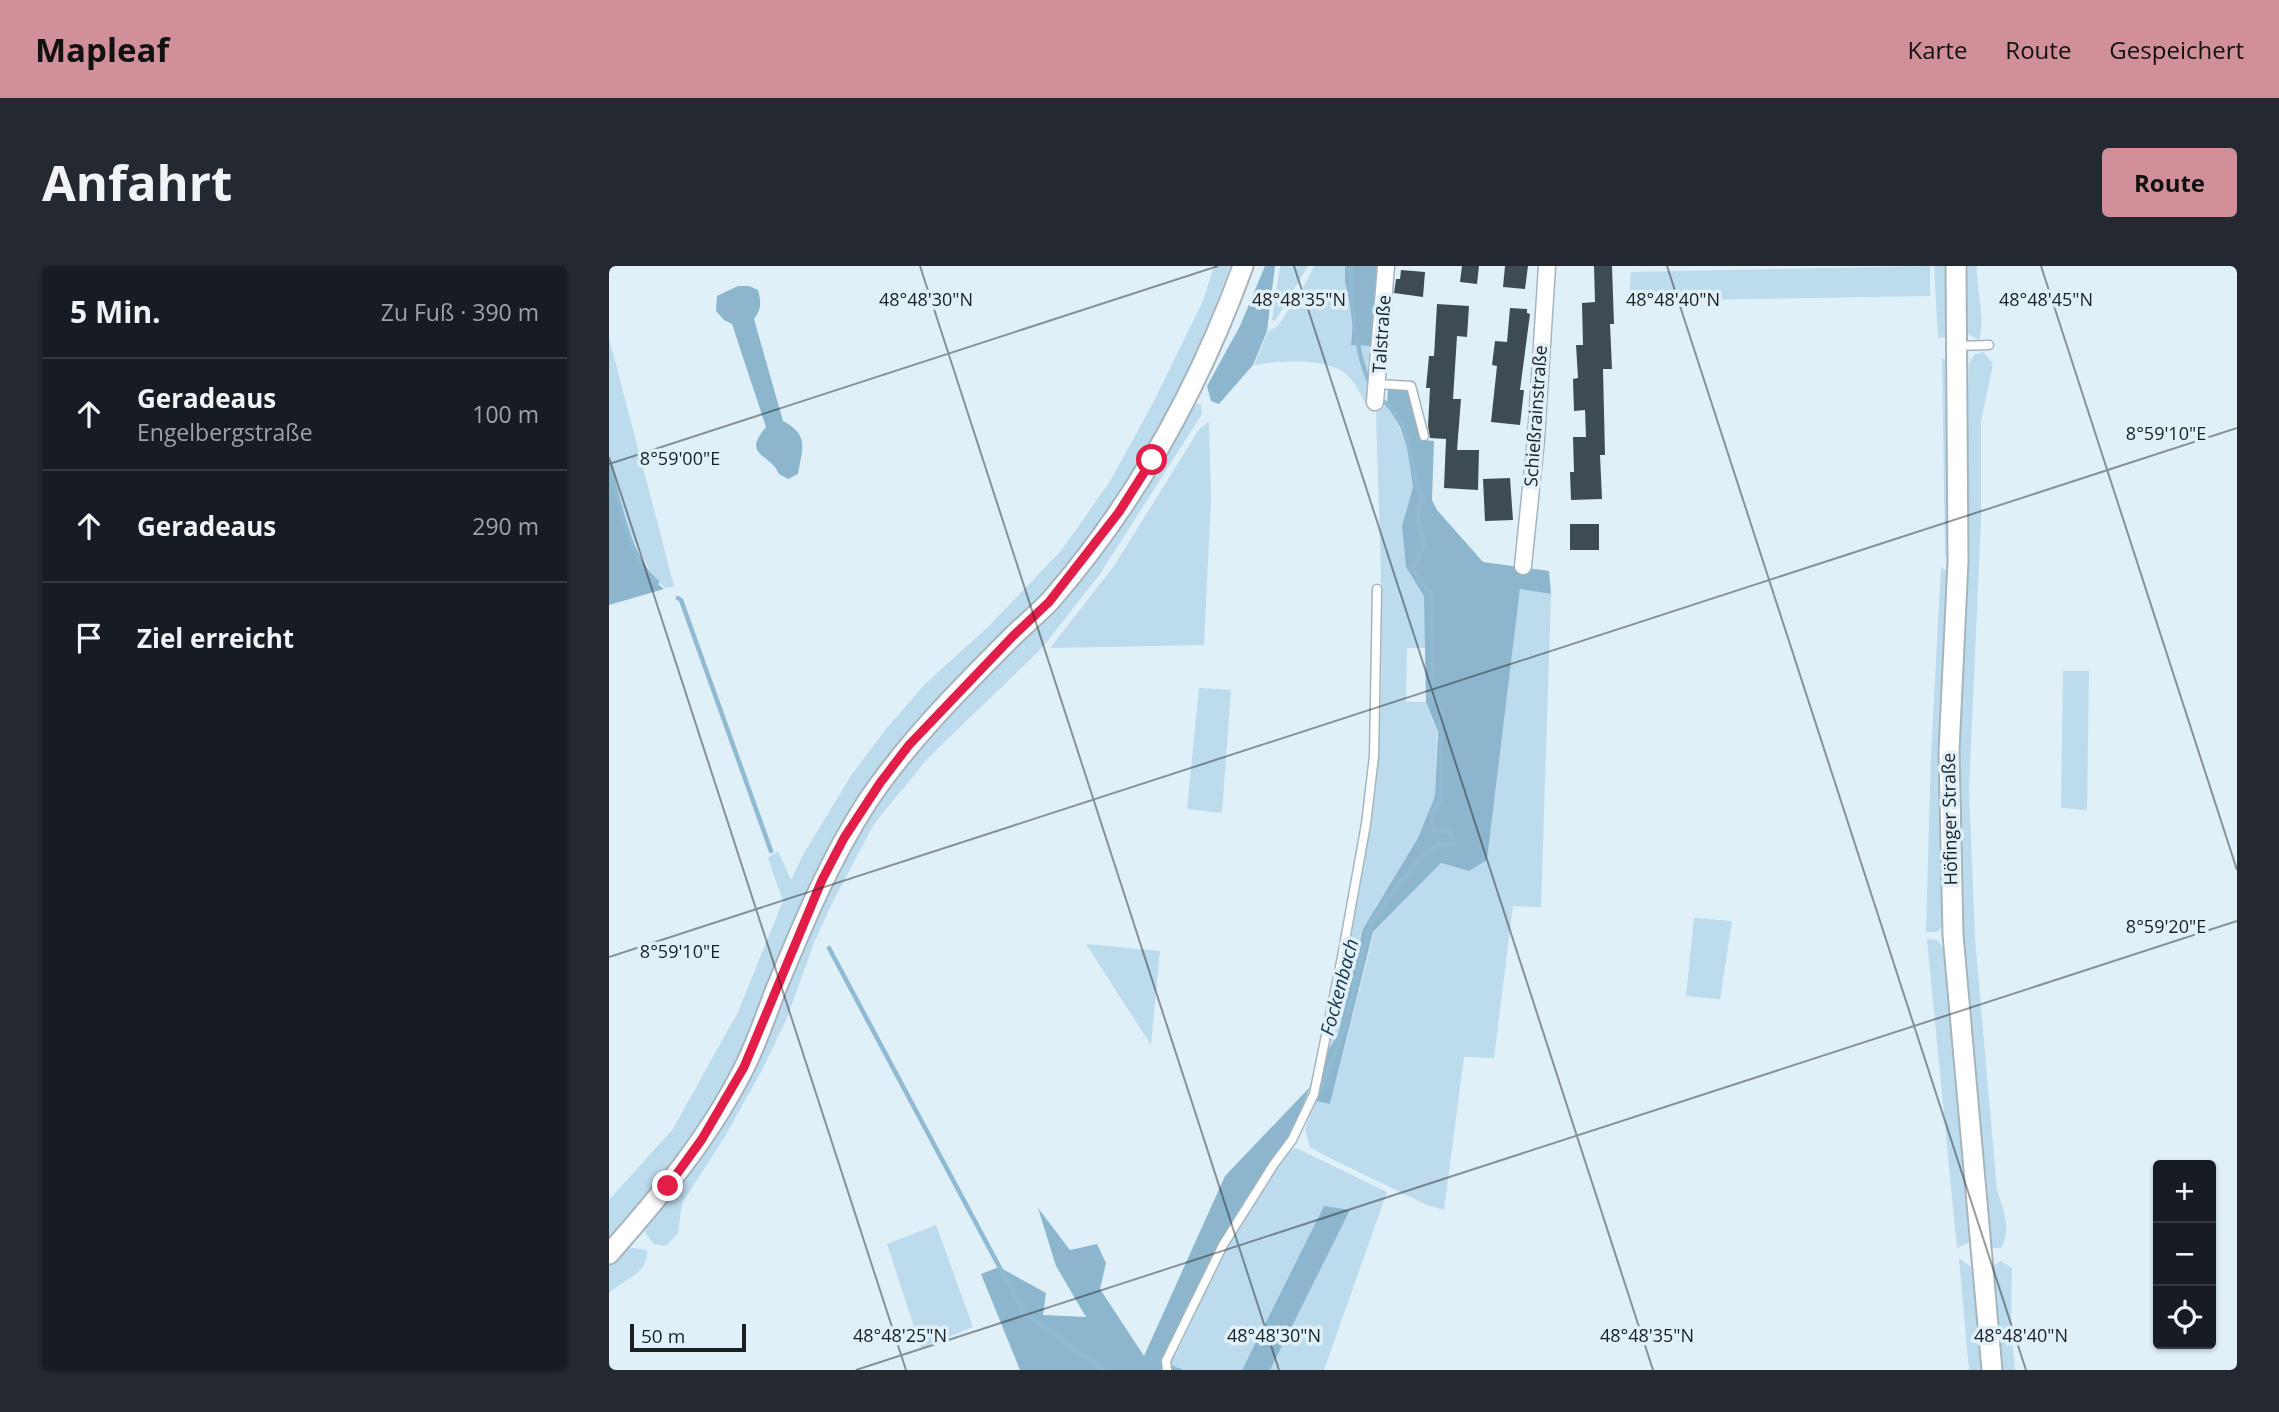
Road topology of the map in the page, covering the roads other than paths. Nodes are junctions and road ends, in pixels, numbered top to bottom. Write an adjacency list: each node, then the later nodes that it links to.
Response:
1 (1243, 266): 12 (street)
2 (1386, 266): 7 (street, Talstraße)
3 (1547, 266): 10 (street, Schießrainstraße)
4 (1957, 266): 6 (street, Höfinger Straße)
5 (1989, 345): 6 (lane)
6 (1958, 346): 14 (street, Höfinger Straße)
7 (1378, 384): 8 (street, Talstraße); 9 (lane)
8 (1375, 402)
9 (1424, 436)
10 (1523, 566)
11 (1377, 589): 13 (lane)
12 (609, 1254)
13 (1167, 1370)
14 (1991, 1370)

